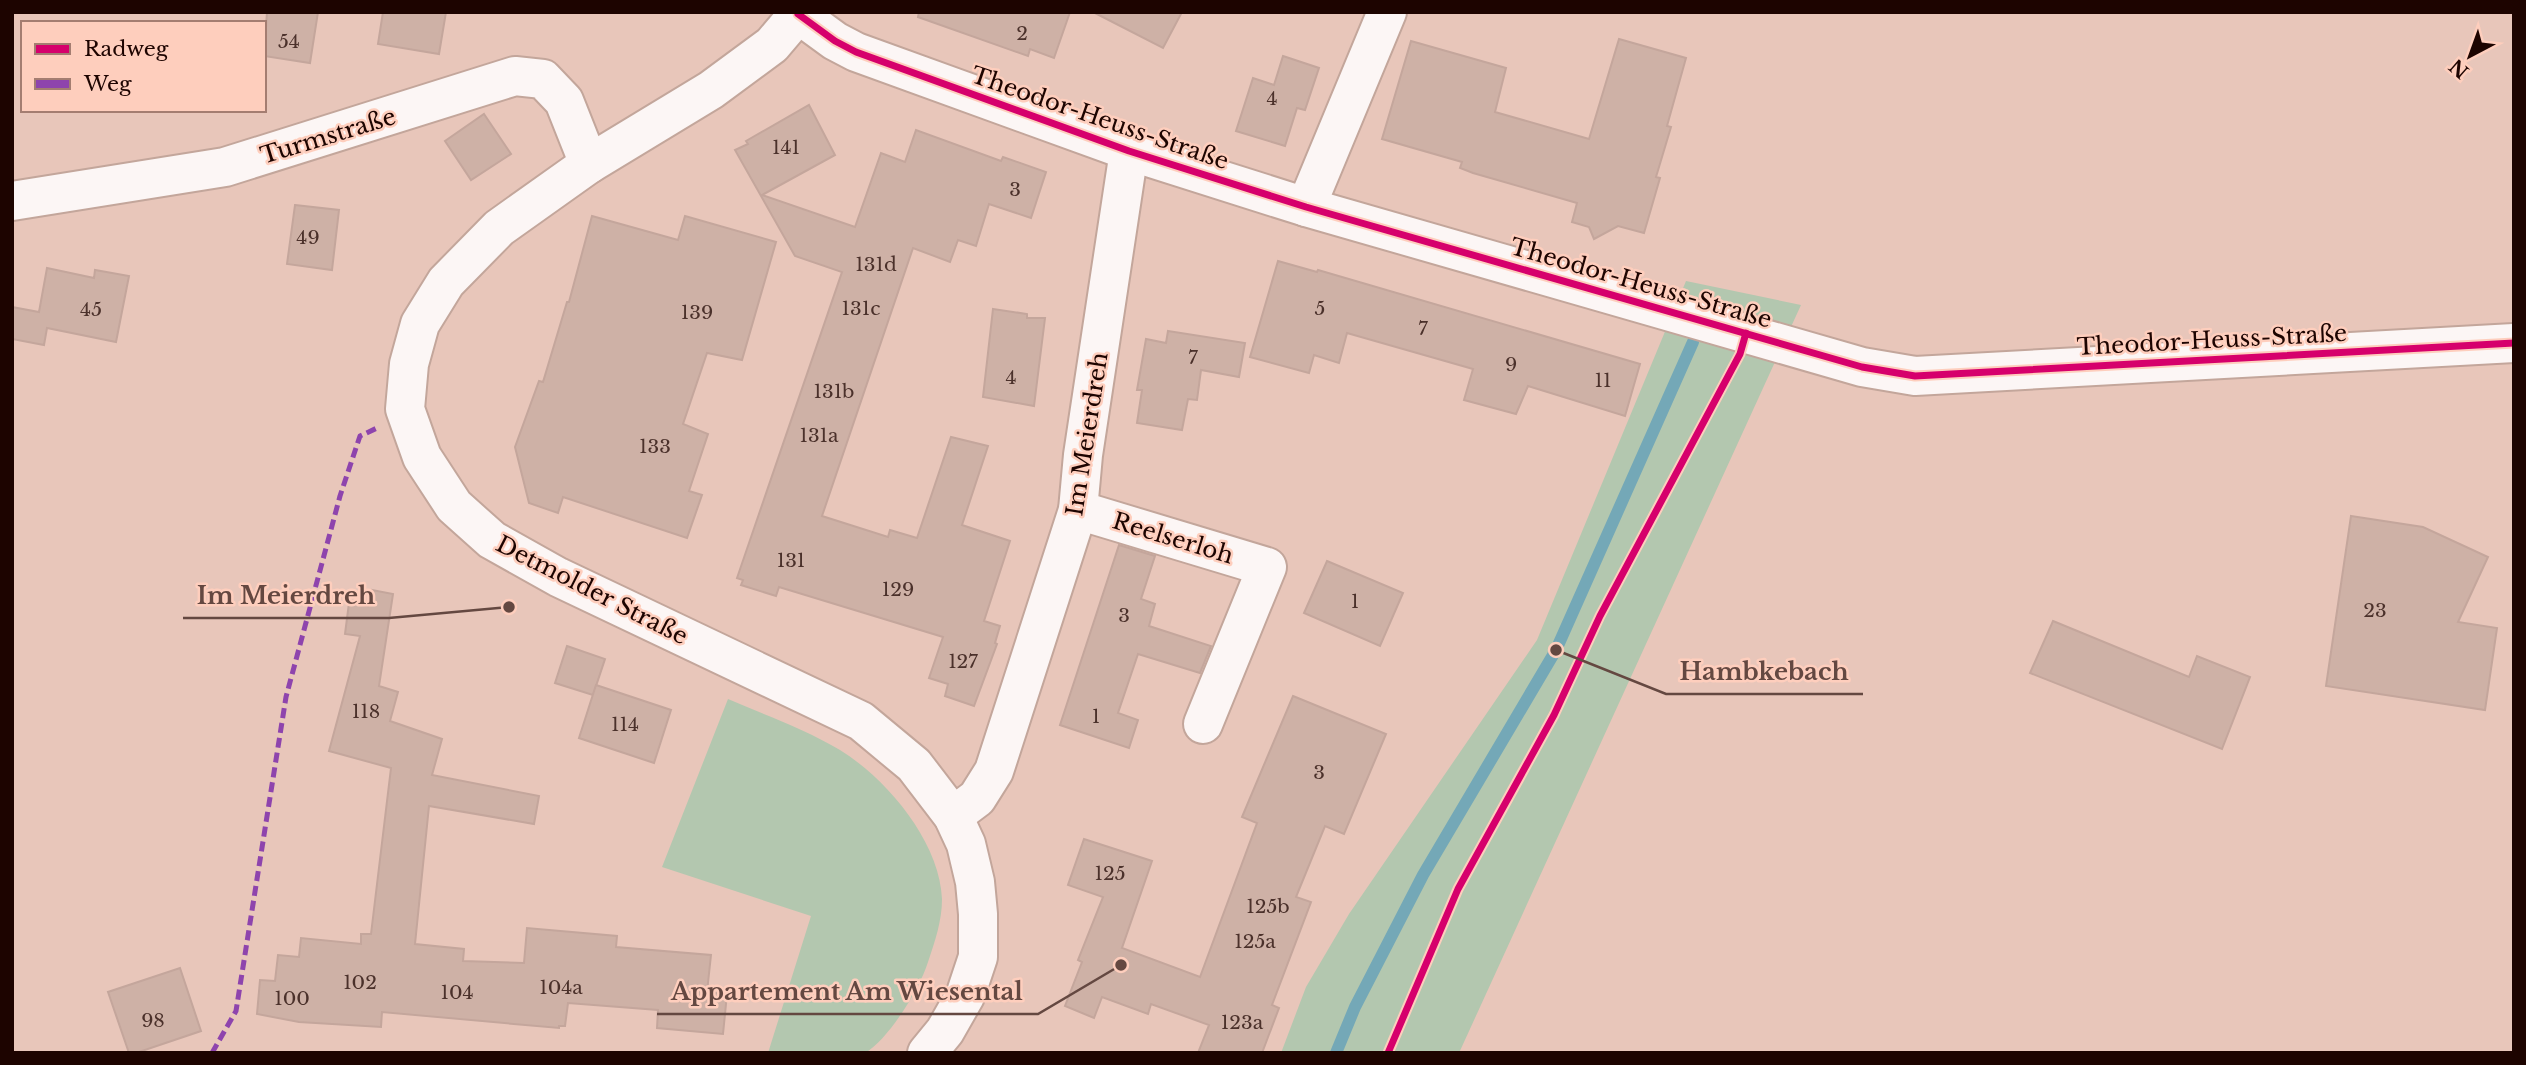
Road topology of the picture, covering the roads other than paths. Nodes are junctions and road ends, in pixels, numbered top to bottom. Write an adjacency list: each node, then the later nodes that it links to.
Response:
1 (1387, 12): 6 (street)
2 (799, 13): 3 (street, Theodor-Heuss-Straße); 4 (street, Detmolder Straße)
3 (1129, 150): 6 (street, Theodor-Heuss-Straße); 8 (street, Im Meierdreh)
4 (589, 164): 5 (street, Turmstraße); 10 (street, Detmolder Straße)
5 (12, 201)
6 (1306, 207): 7 (street, Theodor-Heuss-Straße)
7 (2514, 343)
8 (1078, 510): 9 (street, Reelserloh); 10 (street, Im Meierdreh)
9 (1203, 723)
10 (953, 816): 11 (street, Detmolder Straße)
11 (927, 1053)

